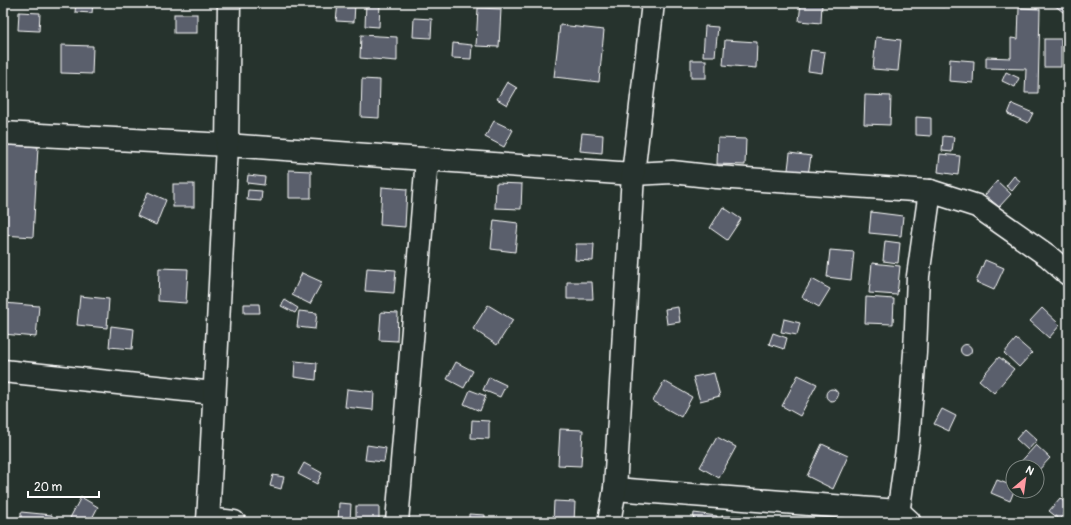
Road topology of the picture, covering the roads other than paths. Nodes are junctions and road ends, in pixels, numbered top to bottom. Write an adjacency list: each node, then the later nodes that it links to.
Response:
1 (229, 3): 4 (street)
2 (653, 3): 6 (street)
3 (3, 133): 4 (street)
4 (227, 145): 5 (street); 10 (street)
5 (427, 159): 6 (street); 15 (street)
6 (633, 174): 7 (street); 11 (street)
7 (930, 191): 8 (street); 12 (street)
8 (1068, 274)
9 (3, 371): 10 (street)
10 (214, 393): 13 (street)
11 (615, 490): 12 (street); 16 (street)
12 (902, 518)
13 (208, 521): 14 (street)
14 (234, 522)
15 (397, 522)
16 (609, 522)

